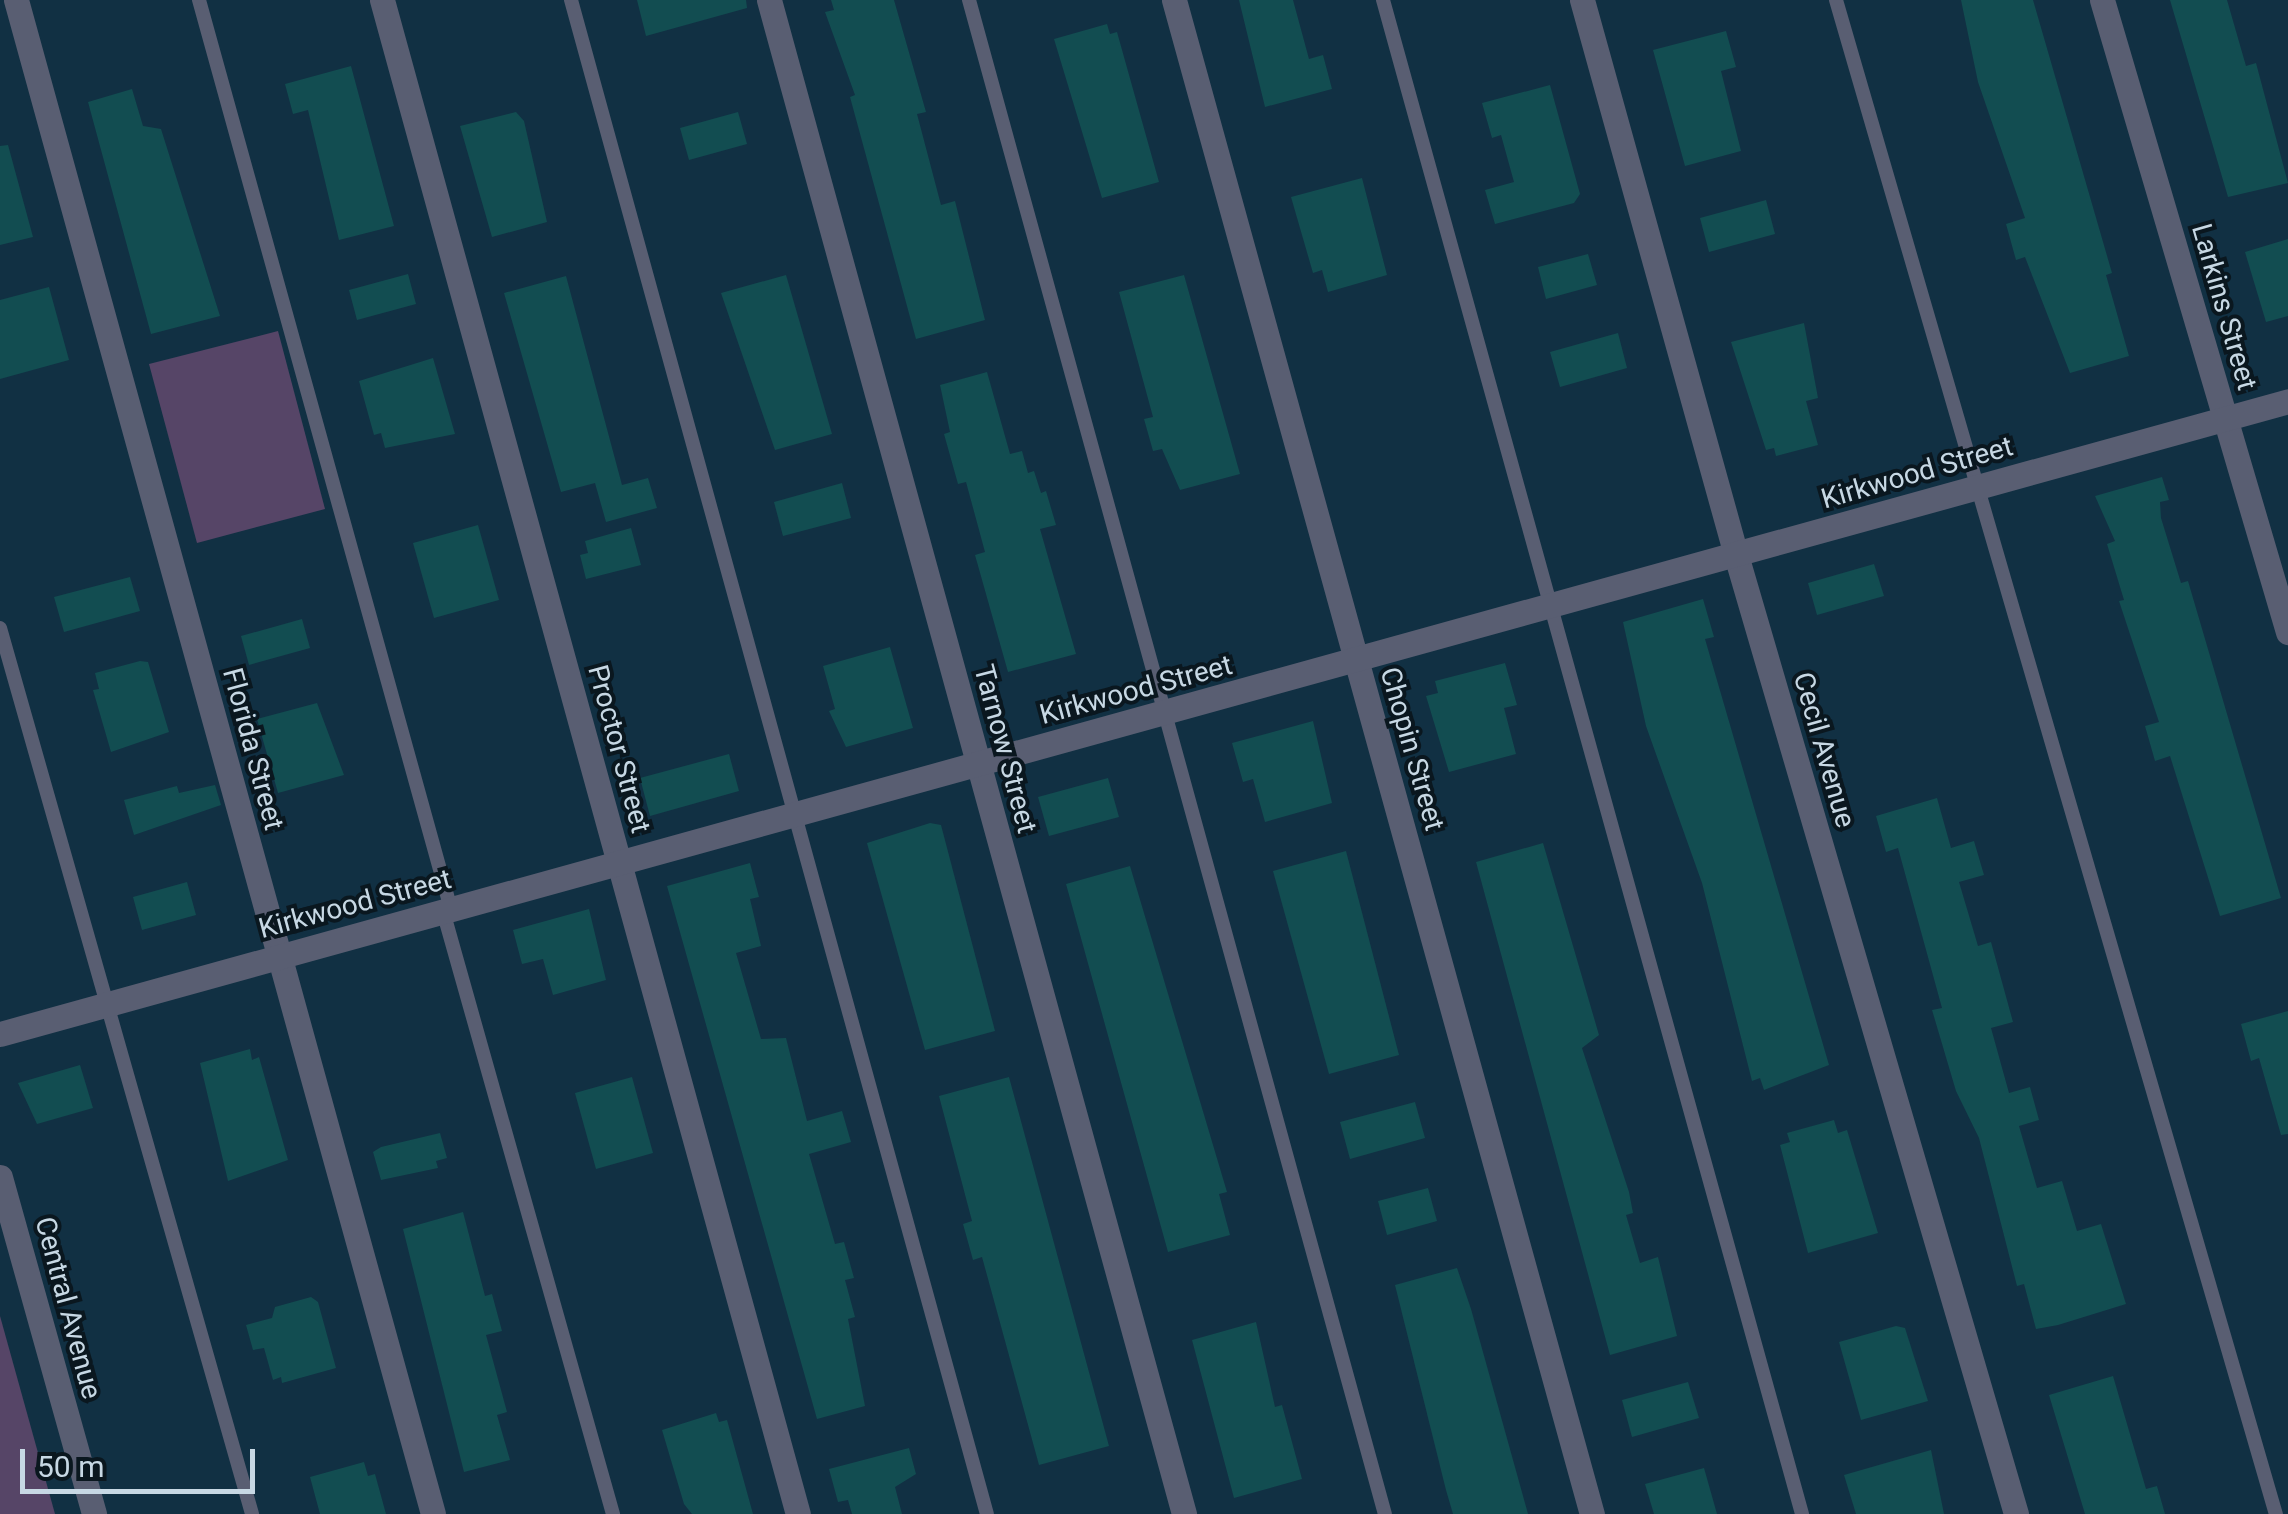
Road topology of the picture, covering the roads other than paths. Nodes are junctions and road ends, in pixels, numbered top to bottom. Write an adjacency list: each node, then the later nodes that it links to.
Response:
1 (16, 0): 25 (street, Florida Street)
2 (199, 0): 24 (lane)
3 (382, 0): 23 (street, Proctor Street)
4 (570, 0): 22 (lane)
5 (769, 0): 21 (street, Tarnow Street)
6 (969, 0): 20 (lane)
7 (1174, 0): 19 (street, Chopin Street)
8 (1383, 0): 16 (lane)
9 (1582, 0): 15 (street, Cecil Avenue)
10 (1836, 0): 14 (lane)
11 (2102, 0): 13 (street, Larkins Street)
12 (2288, 400): 13 (street, Kirkwood Street)
13 (2226, 418): 14 (street, Kirkwood Street); 18 (street, Larkins Street)
14 (1976, 488): 15 (street, Kirkwood Street); 40 (lane)
15 (1736, 555): 16 (street, Kirkwood Street); 39 (street, Cecil Avenue)
16 (1552, 606): 19 (street, Kirkwood Street); 38 (lane)
17 (0, 628): 26 (lane)
18 (2288, 632)
19 (1356, 660): 20 (street, Kirkwood Street); 37 (street, Chopin Street)
20 (1165, 712): 21 (street, Kirkwood Street); 36 (lane)
21 (978, 765): 22 (street, Kirkwood Street); 35 (street, Tarnow Street)
22 (796, 814): 23 (street, Kirkwood Street); 34 (lane)
23 (620, 863): 24 (street, Kirkwood Street); 33 (street, Proctor Street)
24 (447, 910): 25 (street, Kirkwood Street); 32 (lane)
25 (280, 956): 26 (street, Kirkwood Street); 31 (street, Florida Street)
26 (110, 1004): 27 (street, Kirkwood Street); 30 (lane)
27 (0, 1034)
28 (0, 1176): 29 (street, Central Avenue)
29 (94, 1514)
30 (252, 1514)
31 (433, 1514)
32 (614, 1514)
33 (798, 1514)
34 (987, 1514)
35 (1184, 1514)
36 (1385, 1514)
37 (1592, 1514)
38 (1802, 1514)
39 (2016, 1514)
40 (2276, 1514)

